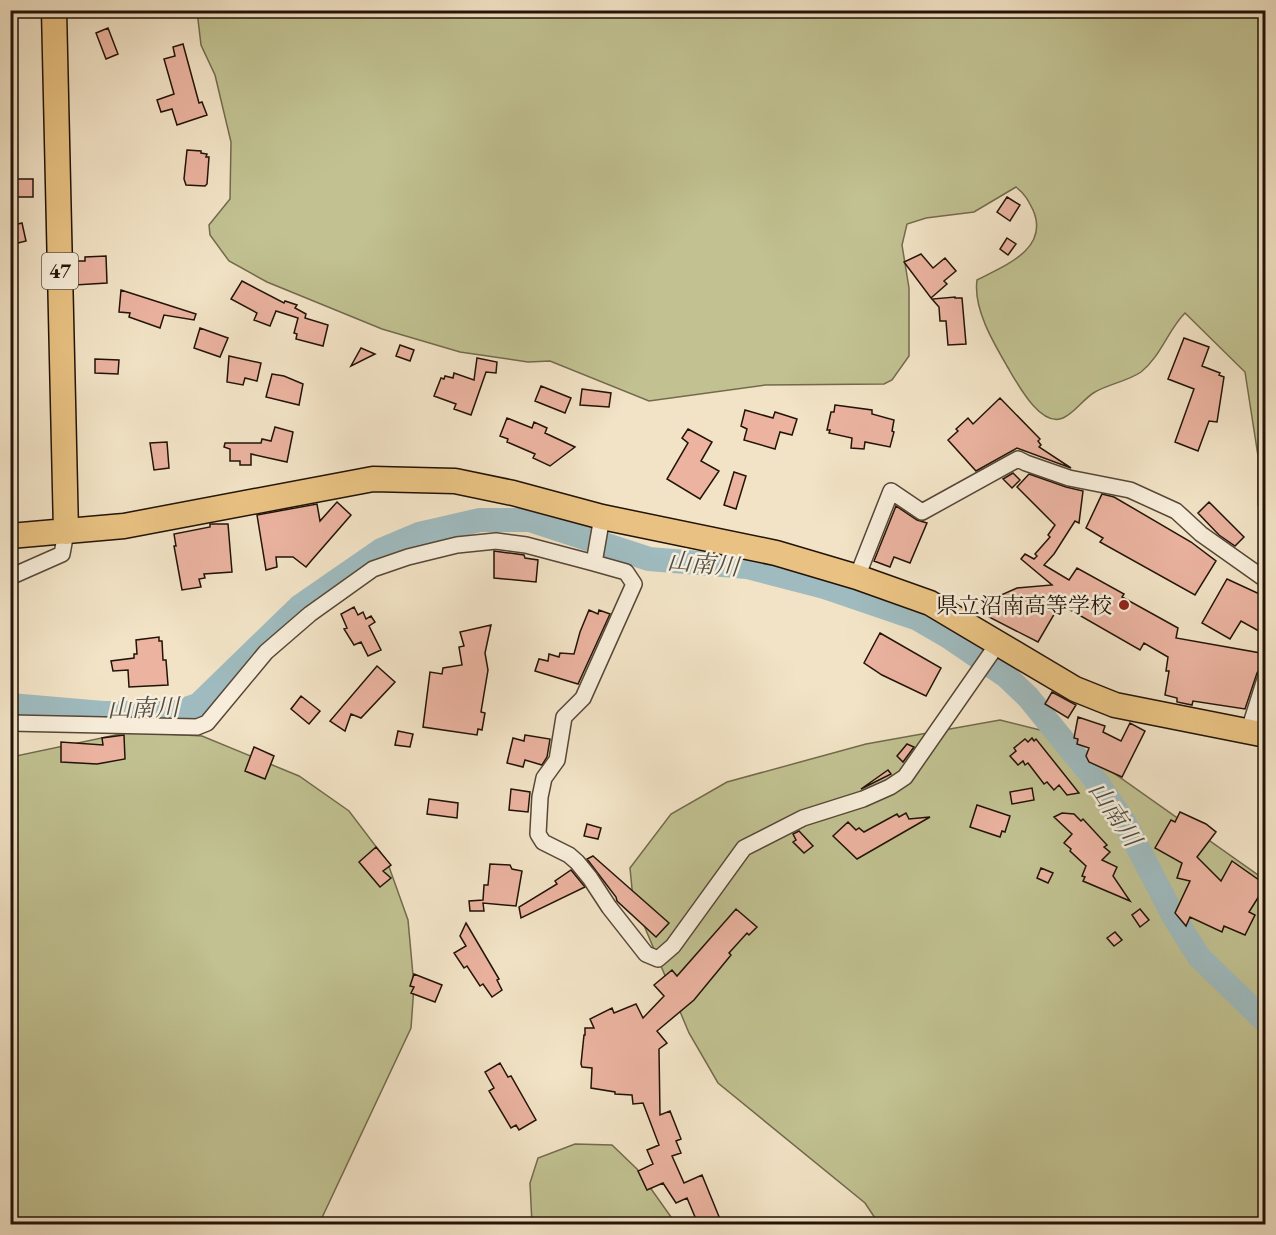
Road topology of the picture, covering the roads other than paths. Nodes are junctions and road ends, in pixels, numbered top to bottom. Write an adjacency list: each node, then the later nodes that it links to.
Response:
1 (54, 10): 3 (main road, 47)
2 (601, 525): 3 (main road); 5 (street); 7 (main road)
3 (66, 532): 4 (main road); 6 (street)
4 (10, 536)
5 (594, 561): 9 (street); 11 (street)
6 (10, 577)
7 (857, 577): 8 (street); 9 (main road)
8 (1266, 580)
9 (996, 646): 12 (main road)
10 (1266, 676): 12 (street)
11 (10, 723)
12 (1257, 733)

